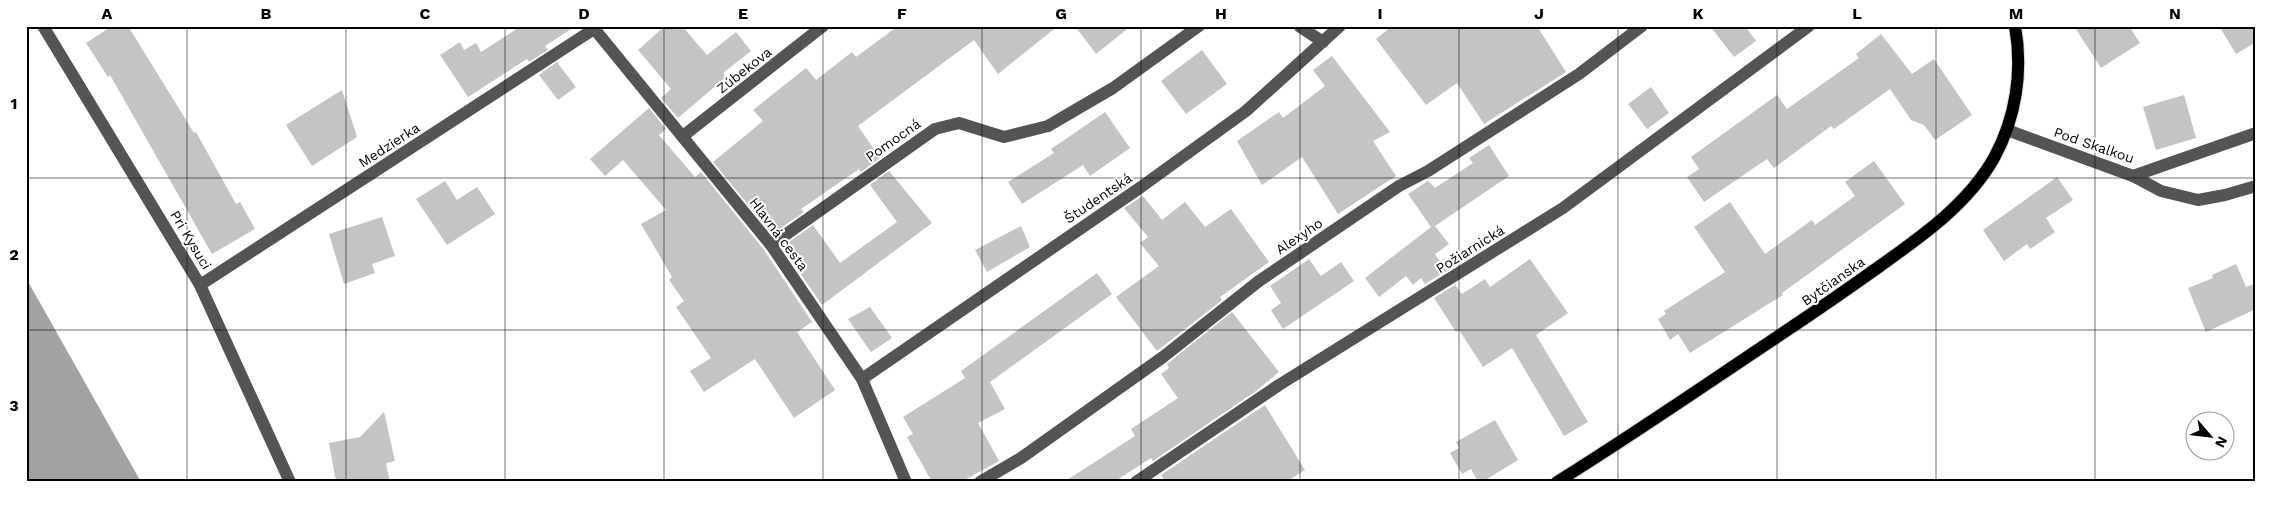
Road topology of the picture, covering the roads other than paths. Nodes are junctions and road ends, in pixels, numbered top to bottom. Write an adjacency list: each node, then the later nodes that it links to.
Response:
1 (43, 26): 17 (street, Pri Kysuci)
2 (823, 26): 13 (street, Zúbekova)
3 (1199, 26): 16 (street, Pomocná)
4 (1298, 26): 10 (street)
5 (1340, 26): 10 (street, Študentská)
6 (1642, 26): 21 (street, Alexyho)
7 (1809, 26): 22 (street, Požiarnická)
8 (2015, 26): 11 (main road, Bytčianska)
9 (593, 28): 13 (street, Hlavná cesta); 17 (street, Medzierka)
10 (1323, 42): 18 (street, Študentská)
11 (2006, 130): 14 (street, Pod Skalkou); 23 (main road, Bytčianska)
12 (2256, 133): 14 (street, Pod Skalkou)
13 (683, 136): 16 (street, Hlavná cesta)
14 (2133, 176): 15 (street)
15 (2256, 186)
16 (771, 244): 18 (street, Hlavná cesta)
17 (200, 285): 19 (street, Pri Kysuci)
18 (862, 379): 20 (street, Hlavná cesta)
19 (290, 482)
20 (906, 482)
21 (980, 482)
22 (1136, 482)
23 (1557, 482)

